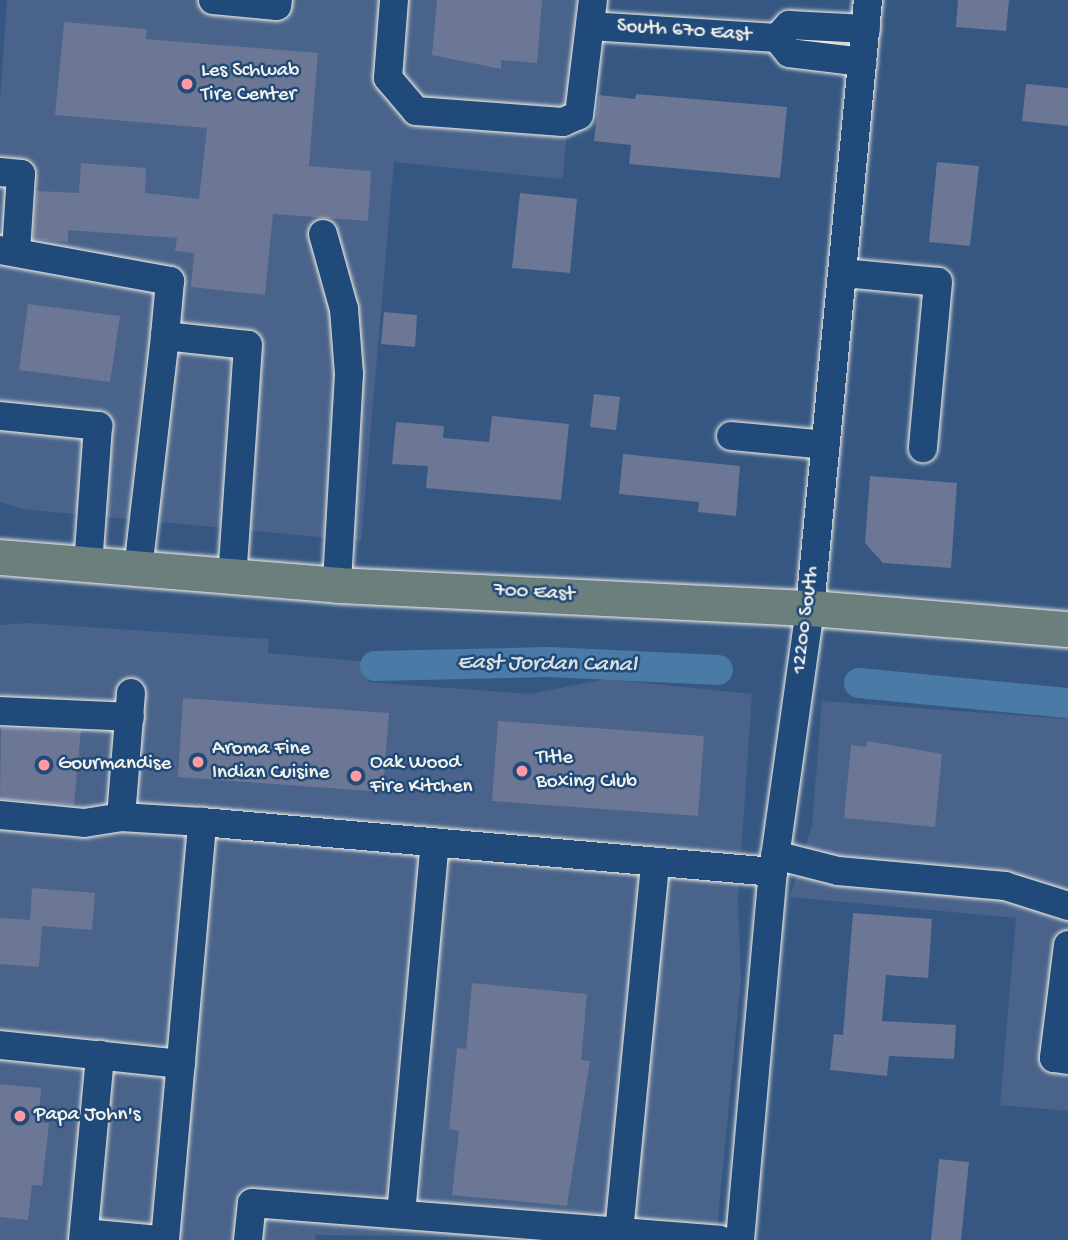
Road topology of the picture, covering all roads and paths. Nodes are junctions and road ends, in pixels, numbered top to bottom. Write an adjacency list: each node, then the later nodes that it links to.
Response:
1 (214, 0): 2 (street)
2 (278, 0)
3 (394, 0): 5 (street)
4 (868, 0): 6 (street, 12200 South)
5 (592, 13): 7 (street, South 670 East)
6 (866, 29): 7 (street, South 670 East); 8 (street, 12200 South)
7 (777, 38): 8 (street, South 670 East)
8 (862, 62): 12 (street, 12200 South)
9 (0, 173): 11 (street)
10 (323, 234): 22 (street)
11 (8, 250): 13 (street)
12 (843, 273): 16 (street, 12200 South); 17 (street)
13 (165, 336): 20 (street); 21 (street)
14 (0, 416): 19 (street)
15 (731, 436): 16 (street)
16 (826, 445): 23 (street, 12200 South)
17 (923, 448)
18 (0, 557): 19 (main road, 700 East)
19 (88, 565): 20 (main road, 700 East)
20 (138, 570): 21 (main road, 700 East)
21 (232, 578): 22 (main road, 700 East)
22 (337, 585): 23 (main road, 700 East)
23 (810, 608): 24 (main road, 700 East); 31 (street, 12200 South)
24 (1068, 629)
25 (0, 711): 27 (street)
26 (0, 815): 27 (street)
27 (121, 817): 28 (street)
28 (202, 822): 29 (street); 37 (street)
29 (435, 843): 30 (street); 38 (street)
30 (655, 862): 31 (street); 39 (street)
31 (774, 864): 32 (street); 45 (street, 12200 South)
32 (1068, 906)
33 (1068, 945): 36 (street)
34 (0, 1045): 35 (street)
35 (100, 1055): 37 (street); 40 (street)
36 (1068, 1060)
37 (181, 1064): 42 (street)
38 (401, 1214): 39 (street); 43 (street)
39 (619, 1232): 44 (street)
40 (83, 1237): 41 (street)
41 (159, 1240)
42 (165, 1240)
43 (248, 1240)
44 (720, 1240)
45 (740, 1240)

